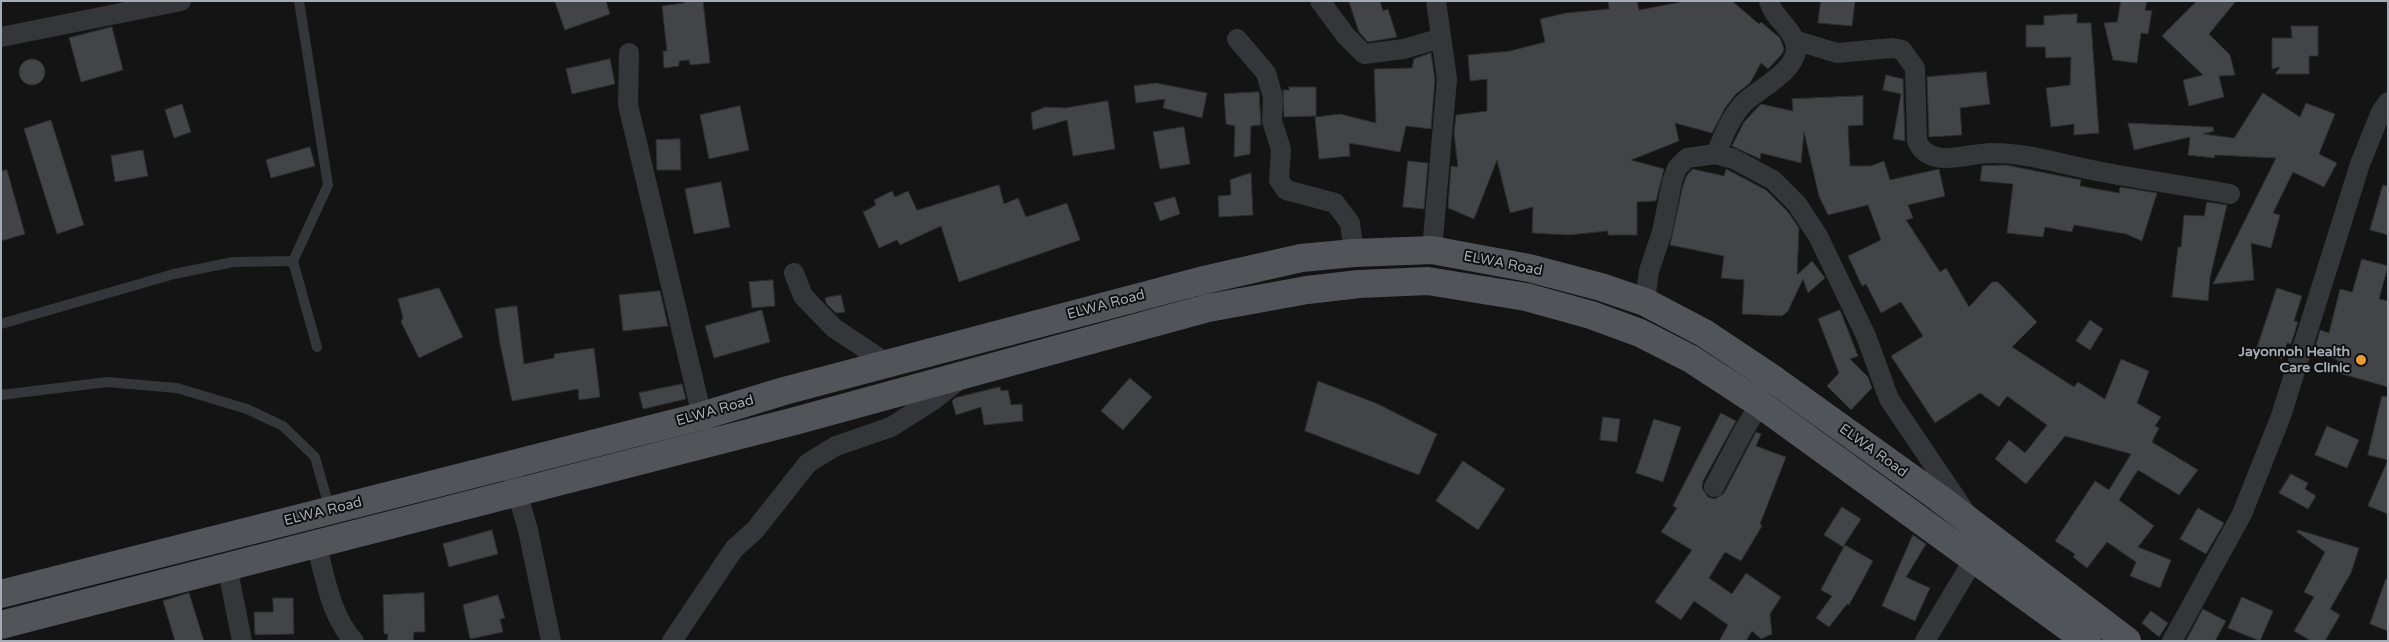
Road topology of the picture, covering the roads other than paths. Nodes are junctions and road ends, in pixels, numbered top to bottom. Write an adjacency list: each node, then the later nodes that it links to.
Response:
1 (181, 1): 6 (street)
2 (299, 1): 17 (lane)
3 (1320, 1): 8 (street)
4 (1436, 1): 8 (street)
5 (1769, 1): 10 (street)
6 (123, 7): 7 (street)
7 (1, 37)
8 (1441, 38): 15 (street)
9 (1237, 39): 16 (street)
10 (1794, 40): 13 (street); 14 (street)
11 (629, 53): 26 (street)
12 (2388, 102): 44 (street)
13 (1716, 154): 19 (street); 31 (street)
14 (2230, 194)
15 (1432, 250): 16 (main road, ELWA Road); 19 (main road, ELWA Road)
16 (1354, 253): 22 (main road, ELWA Road)
17 (294, 261): 20 (lane); 21 (lane)
18 (794, 274): 22 (street)
19 (1645, 302): 31 (main road, ELWA Road)
20 (1, 324)
21 (317, 347)
22 (888, 364): 26 (main road, ELWA Road)
23 (967, 374): 25 (main road, ELWA Road); 29 (main road, ELWA Road); 40 (street)
24 (1, 395): 30 (lane)
25 (1760, 404): 28 (street); 33 (main road, ELWA Road)
26 (702, 416): 27 (main road, ELWA Road)
27 (509, 464): 29 (street); 30 (main road, ELWA Road)
28 (1714, 487)
29 (516, 492): 32 (main road, ELWA Road); 39 (street)
30 (330, 510): 35 (main road, ELWA Road)
31 (1972, 524): 43 (main road, ELWA Road)
32 (316, 543): 34 (main road, ELWA Road); 38 (street)
33 (1974, 559): 41 (street); 42 (main road, ELWA Road)
34 (227, 566): 36 (main road, ELWA Road); 37 (street)
35 (1, 594)
36 (1, 625)
37 (242, 641)
38 (354, 641)
39 (551, 641)
40 (672, 641)
41 (1925, 641)
42 (2086, 641)
43 (2127, 641)
44 (2172, 641)

